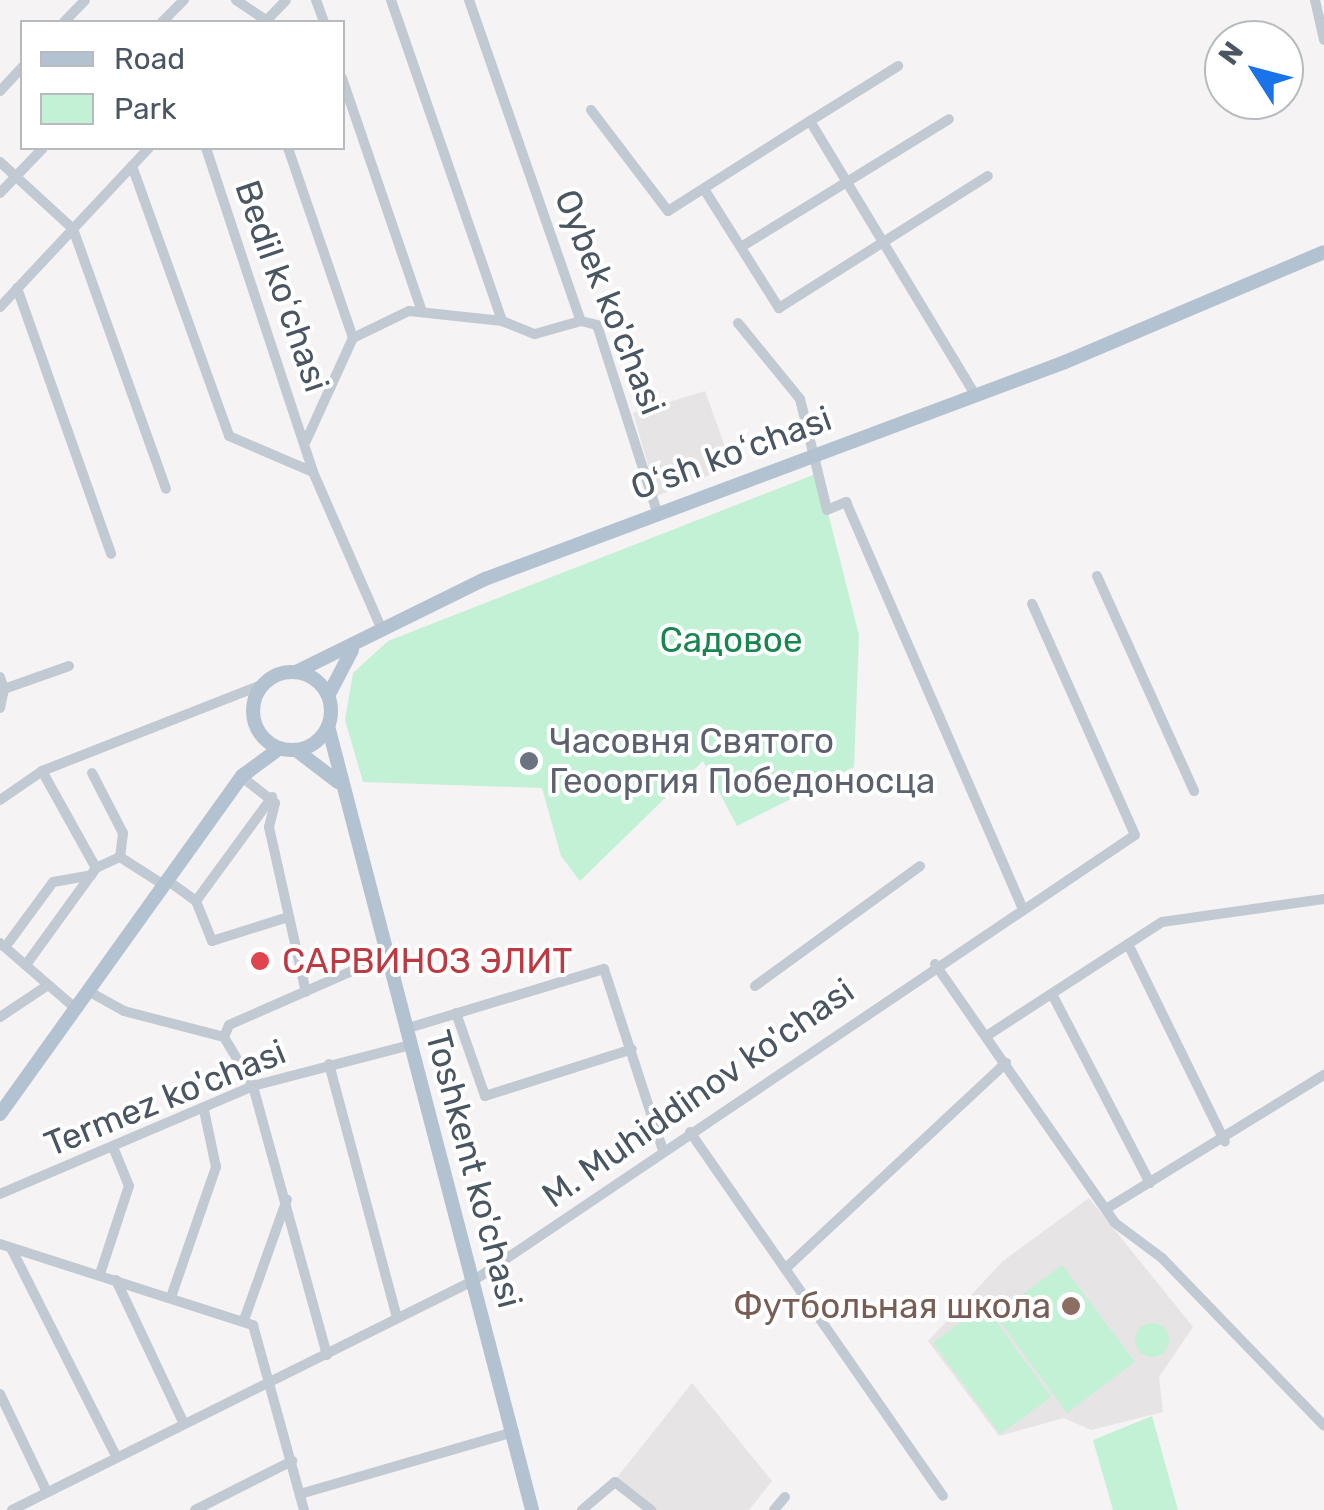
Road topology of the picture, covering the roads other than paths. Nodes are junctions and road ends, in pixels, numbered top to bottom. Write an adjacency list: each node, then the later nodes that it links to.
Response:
1 (85, 0): 8 (street)
2 (184, 0): 9 (street)
3 (236, 0): 10 (street)
4 (286, 0): 11 (street)
5 (391, 0): 38 (street)
6 (469, 0): 39 (street, Oybek ko'chasi)
7 (1315, 0): 12 (street)
8 (66, 20)
9 (164, 20)
10 (263, 20)
11 (268, 20)
12 (1324, 40)
13 (898, 66): 19 (street)
14 (20, 69): 16 (street)
15 (345, 87): 37 (street)
16 (0, 91)
17 (591, 110): 29 (street)
18 (949, 118): 28 (street)
19 (810, 121): 28 (street); 29 (street)
20 (40, 150): 26 (street)
21 (147, 150): 25 (street)
22 (207, 150): 43 (street, Bedil koʻchasi)
23 (289, 150): 41 (street)
24 (0, 162): 26 (street)
25 (132, 166): 31 (street); 45 (street)
26 (15, 176): 30 (street); 31 (street)
27 (988, 176): 32 (street)
28 (847, 180): 32 (street); 33 (street)
29 (704, 189): 33 (street)
30 (0, 193)
31 (73, 229): 35 (street); 46 (street)
32 (884, 242): 33 (street); 42 (street)
33 (742, 247)
34 (1324, 252): 42 (main road, Oʻsh koʻchasi)
35 (18, 288): 36 (street); 48 (street)
36 (0, 306)
37 (421, 309): 38 (street); 41 (street)
38 (502, 321): 39 (street)
39 (582, 321): 47 (street, Oybek ko'chasi)
40 (738, 323): 44 (street)
41 (354, 338): 43 (street)
42 (974, 396): 44 (main road, Oʻsh koʻchasi)
43 (306, 442): 45 (street, Bedil koʻchasi)
44 (817, 453): 47 (main road, Oʻsh koʻchasi); 74 (street)
45 (313, 472): 51 (street, Bedil koʻchasi)
46 (166, 489)
47 (658, 512): 51 (main road, Oʻsh koʻchasi)
48 (110, 554)
49 (1097, 576): 65 (street)
50 (1032, 604): 74 (street, M. Muhiddinov ko'chasi)
51 (375, 634): 53 (main road, Oʻsh koʻchasi); 56 (main road)
52 (69, 666): 54 (street)
53 (296, 672): 55 (main road); 56 (main road)
54 (2, 683): 57 (street)
55 (264, 684): 59 (main road); 61 (street)
56 (328, 697): 58 (main road)
57 (0, 708)
58 (328, 726): 60 (main road); 64 (main road, Toshkent ko'chasi)
59 (257, 729): 60 (main road); 63 (main road)
60 (288, 749): 63 (main road); 64 (main road)
61 (42, 771): 67 (street); 70 (street)
62 (92, 773): 68 (street)
63 (242, 776): 66 (street); 71 (main road)
64 (341, 787): 78 (main road, Toshkent ko'chasi)
65 (1194, 791)
66 (272, 798): 73 (street); 75 (street)
67 (0, 800)
68 (120, 857): 70 (street); 71 (street)
69 (920, 866): 81 (street)
70 (94, 871): 76 (street); 79 (street)
71 (166, 883): 73 (street); 83 (main road)
72 (1324, 900): 77 (street)
73 (196, 901): 75 (street)
74 (1022, 906): 80 (street, M. Muhiddinov ko'chasi)
75 (288, 917): 84 (street)
76 (5, 943): 79 (street)
77 (1128, 944): 85 (street); 101 (street)
78 (386, 956): 84 (street); 89 (main road, Toshkent ko'chasi)
79 (28, 962): 82 (street)
80 (934, 964): 90 (street); 100 (street, M. Muhiddinov ko'chasi)
81 (755, 986)
82 (46, 987): 86 (street); 88 (street)
83 (88, 991): 86 (main road); 91 (street)
84 (306, 992): 91 (street)
85 (1052, 994): 90 (street); 104 (street)
86 (75, 1008): 99 (main road)
87 (456, 1013): 89 (street); 93 (street); 93 (street)
88 (0, 1018)
89 (405, 1029): 92 (main road, Toshkent ko'chasi)
90 (988, 1035): 94 (street)
91 (224, 1037): 97 (street)
92 (410, 1045): 95 (street, Termez ko'chasi); 112 (main road, Toshkent ko'chasi)
93 (632, 1050): 103 (street)
94 (1006, 1063): 107 (street); 109 (street)
95 (329, 1064): 97 (street, Termez ko'chasi); 114 (street)
96 (1324, 1076): 101 (street)
97 (254, 1086): 98 (street, Termez ko'chasi); 106 (street)
98 (204, 1110): 102 (street, Termez ko'chasi); 113 (street)
99 (0, 1114)
100 (690, 1132): 103 (street, M. Muhiddinov ko'chasi); 109 (street)
101 (1225, 1142): 104 (street)
102 (113, 1147): 105 (street, Termez ko'chasi); 110 (street)
103 (663, 1151): 112 (street, M. Muhiddinov ko'chasi)
104 (1150, 1183): 107 (street)
105 (0, 1194)
106 (287, 1196): 115 (street); 116 (street)
107 (1106, 1209): 120 (street)
108 (6, 1246): 110 (street); 122 (street)
109 (786, 1268): 126 (street)
110 (100, 1274): 111 (street)
111 (116, 1280): 113 (street); 119 (street)
112 (473, 1281): 114 (street, M. Muhiddinov ko'chasi); 121 (main road, Toshkent ko'chasi)
113 (171, 1298): 115 (street)
114 (397, 1318): 116 (street, M. Muhiddinov ko'chasi)
115 (244, 1320): 117 (street)
116 (327, 1355): 117 (street, M. Muhiddinov ko'chasi)
117 (273, 1382): 119 (street, M. Muhiddinov ko'chasi); 123 (street)
118 (0, 1394): 124 (street)
119 (184, 1424): 122 (street, M. Muhiddinov ko'chasi)
120 (1324, 1426)
121 (514, 1432): 125 (street); 131 (main road, Toshkent ko'chasi)
122 (116, 1456): 124 (street, M. Muhiddinov ko'chasi)
123 (292, 1461): 125 (street); 129 (street)
124 (48, 1492): 128 (street, M. Muhiddinov ko'chasi)
125 (300, 1494): 130 (street)
126 (943, 1496)
127 (785, 1497): 134 (street)
128 (12, 1510)
129 (195, 1510)
130 (304, 1510)
131 (530, 1510)
132 (582, 1510): 133 (street)
133 (650, 1510)
134 (774, 1510)

